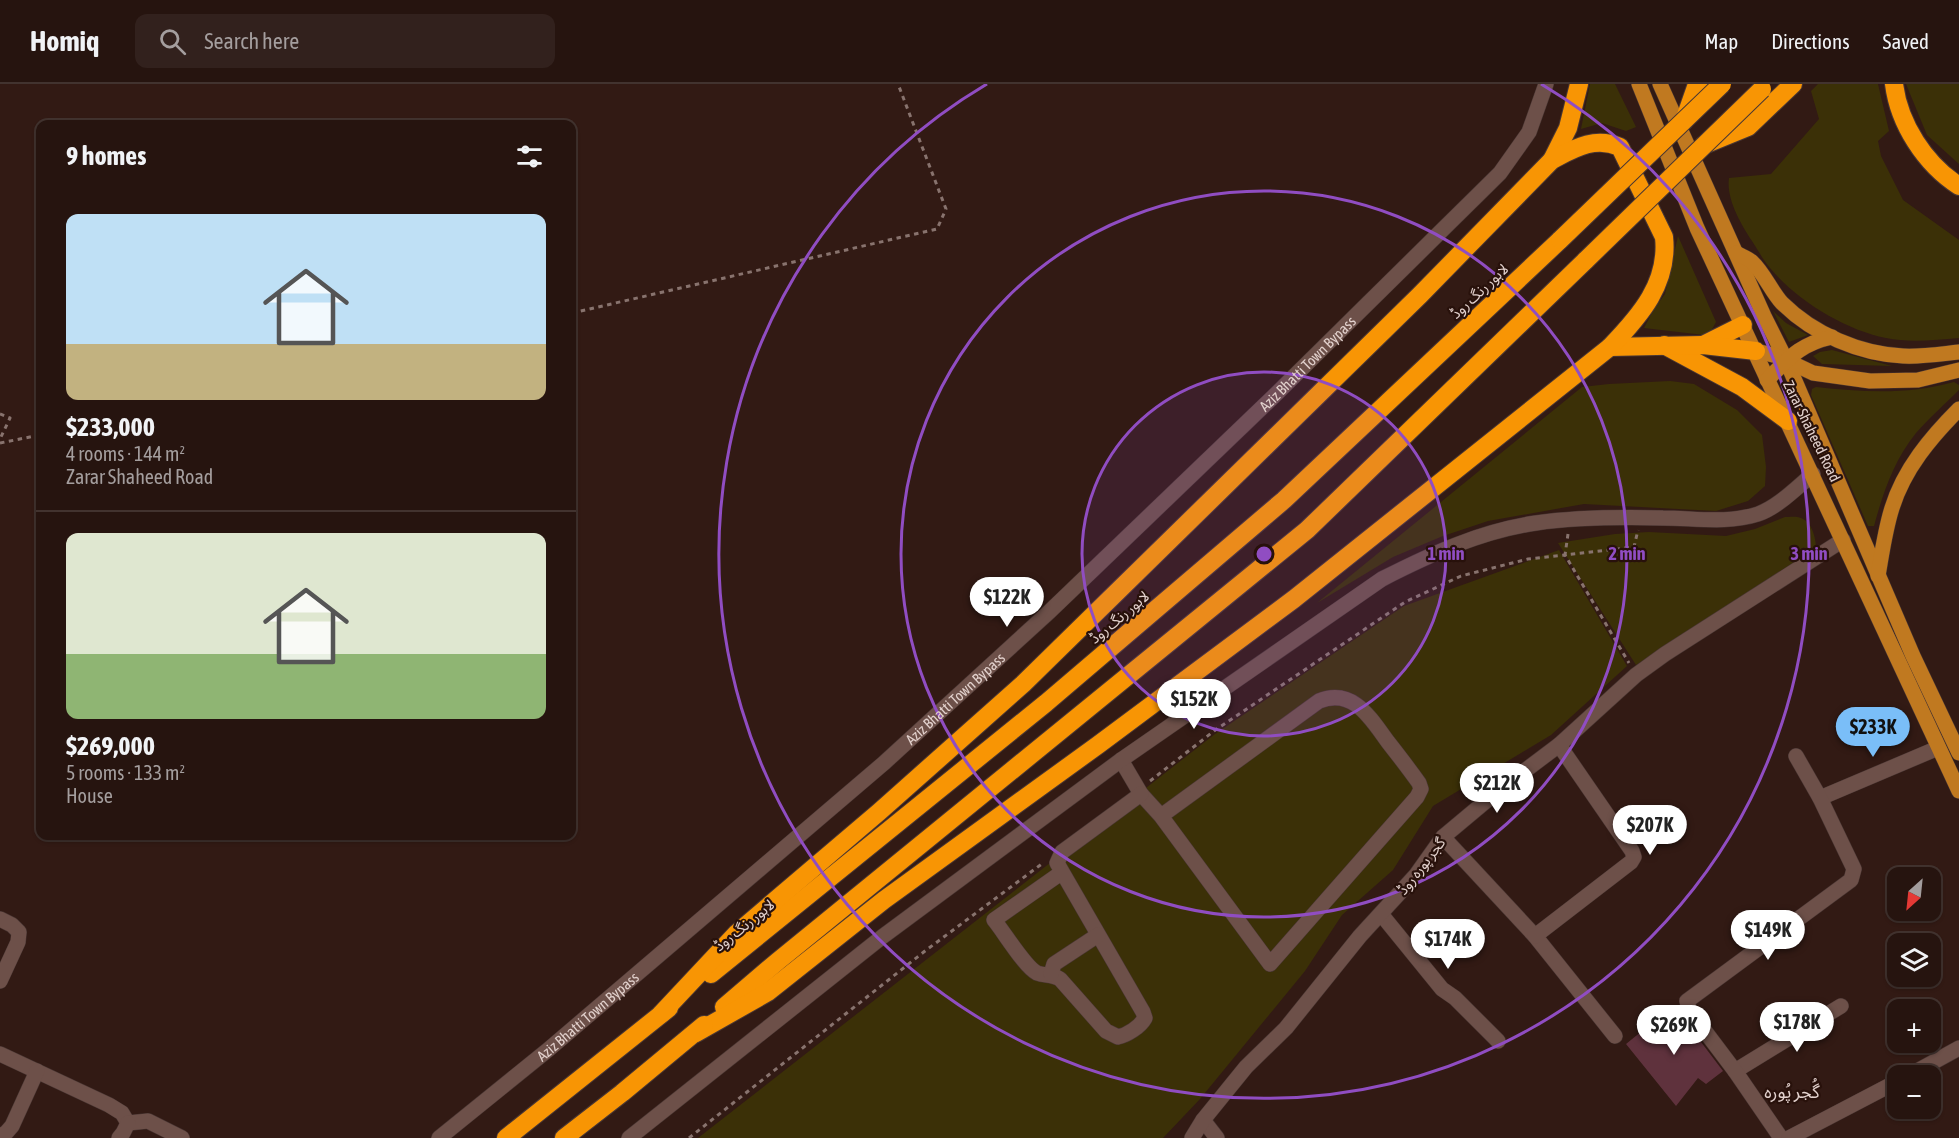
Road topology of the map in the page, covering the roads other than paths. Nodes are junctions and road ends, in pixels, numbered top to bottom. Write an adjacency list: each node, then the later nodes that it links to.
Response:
1 (1546, 84): 63 (street, Aziz Bhatti Town Bypass)
2 (1579, 84): 11 (highway)
3 (1639, 84): 15 (main road, Zarar Shaheed Road)
4 (1660, 84): 13 (main road, Zarar Shaheed Road)
5 (1699, 84): 10 (highway)
6 (1722, 84): 10 (highway, لاہور رنگ روڈ, bridge)
7 (1793, 84): 9 (highway)
8 (1894, 84): 12 (highway)
9 (1768, 92): 49 (highway, bridge)
10 (1684, 121): 48 (highway, لاہور رنگ روڈ, bridge)
11 (1552, 160): 19 (highway); 48 (highway)
12 (1959, 186)
13 (1736, 253): 14 (main road, Zarar Shaheed Road); 16 (main road)
14 (1764, 316): 15 (main road); 22 (main road, Zarar Shaheed Road)
15 (1743, 325): 18 (highway); 20 (main road, Zarar Shaheed Road)
16 (1832, 337): 21 (main road); 22 (main road)
17 (1664, 345): 18 (highway); 19 (highway); 26 (highway)
18 (1703, 345): 20 (highway)
19 (1610, 347): 49 (highway)
20 (1755, 351): 22 (main road); 24 (main road, Zarar Shaheed Road)
21 (1959, 352)
22 (1786, 360): 23 (main road); 24 (main road); 29 (main road, Zarar Shaheed Road)
23 (1959, 370)
24 (1767, 380): 26 (main road, Zarar Shaheed Road)
25 (1959, 409): 29 (main road)
26 (1788, 421): 27 (main road, Zarar Shaheed Road)
27 (1813, 474): 28 (main road, Zarar Shaheed Road); 34 (street)
28 (1843, 540): 30 (street, گجر پورہ روڈ); 31 (main road, Zarar Shaheed Road)
29 (1878, 576): 32 (main road, Zarar Shaheed Road)
30 (1559, 745): 39 (street, گجر پورہ روڈ); 44 (street)
31 (1938, 748): 35 (main road, Zarar Shaheed Road); 37 (street)
32 (1959, 753)
33 (1796, 756): 37 (street)
34 (1121, 760): 36 (street); 66 (street)
35 (1959, 790)
36 (1141, 794): 38 (street); 40 (street)
37 (1820, 798): 56 (street)
38 (1161, 816): 38 (street)
39 (1443, 837): 41 (street, گجر پورہ روڈ); 44 (street)
40 (1061, 873): 43 (street); 45 (street)
41 (1380, 914): 51 (street); 58 (street, گجر پورہ روڈ)
42 (0, 919): 46 (street)
43 (1098, 936): 45 (street); 45 (street)
44 (1535, 936): 50 (street)
45 (1051, 974)
46 (0, 981)
47 (1841, 1006): 56 (street)
48 (661, 1014): 64 (highway, لاہور رنگ روڈ)
49 (696, 1033): 65 (highway)
50 (1615, 1036)
51 (1498, 1041)
52 (1959, 1048): 54 (street)
53 (0, 1054): 55 (street)
54 (1928, 1065)
55 (37, 1071): 59 (street); 60 (street)
56 (1735, 1071): 69 (street)
57 (1887, 1087): 70 (street)
58 (1203, 1120): 67 (street, گجر پورہ روڈ); 68 (street)
59 (128, 1123): 61 (street); 62 (street)
60 (0, 1135)
61 (119, 1138)
62 (182, 1138)
63 (439, 1138)
64 (506, 1138)
65 (564, 1138)
66 (629, 1138)
67 (1192, 1138)
68 (1217, 1138)
69 (1781, 1138)
70 (1789, 1138)

